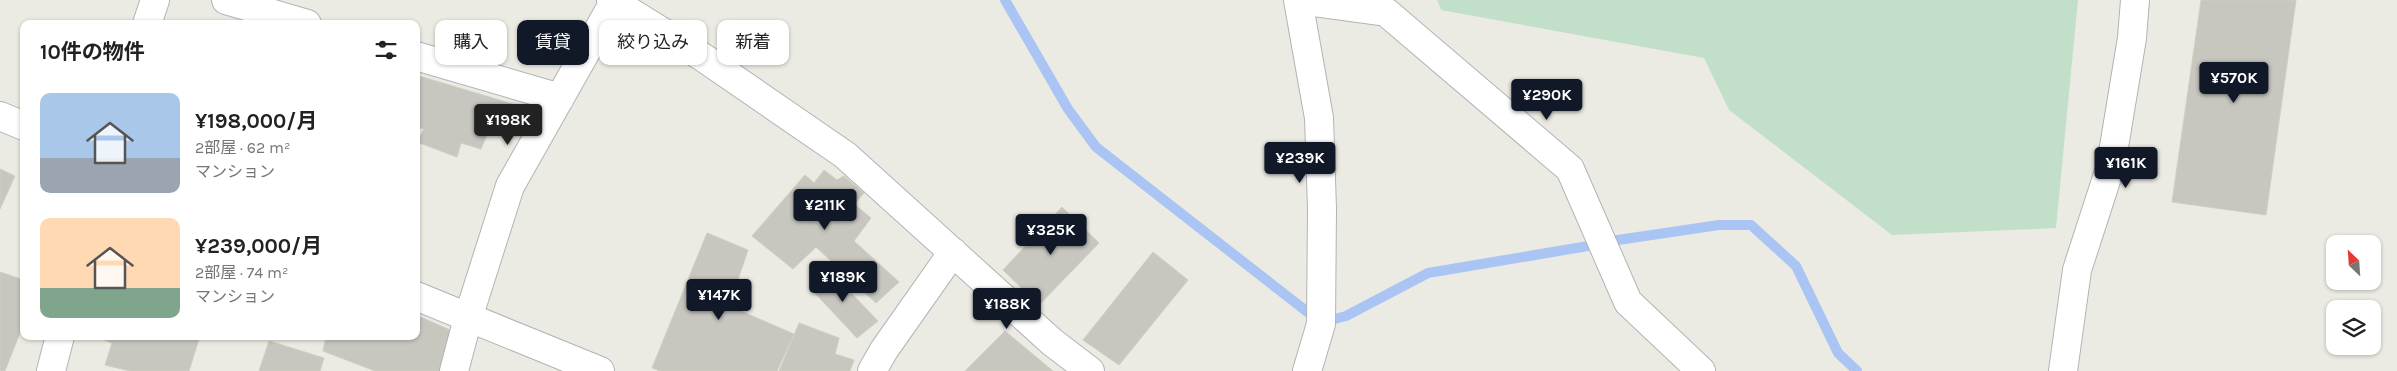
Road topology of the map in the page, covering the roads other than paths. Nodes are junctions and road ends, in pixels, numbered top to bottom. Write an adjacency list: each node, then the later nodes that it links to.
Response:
1 (154, 0): 6 (street)
2 (226, 0): 7 (street)
3 (1298, 0): 21 (street); 22 (street)
4 (2135, 0): 23 (street)
5 (613, 1): 9 (street); 12 (street)
6 (148, 20)
7 (294, 20)
8 (420, 57): 9 (street)
9 (560, 98): 14 (street)
10 (0, 116): 11 (street)
11 (20, 124)
12 (953, 252): 19 (street); 20 (street)
13 (420, 298): 14 (street)
14 (468, 318): 17 (street); 18 (street)
15 (59, 340): 16 (street)
16 (50, 371)
17 (454, 371)
18 (600, 371)
19 (872, 371)
20 (1090, 371)
21 (1307, 371)
22 (1701, 371)
23 (2063, 371)

